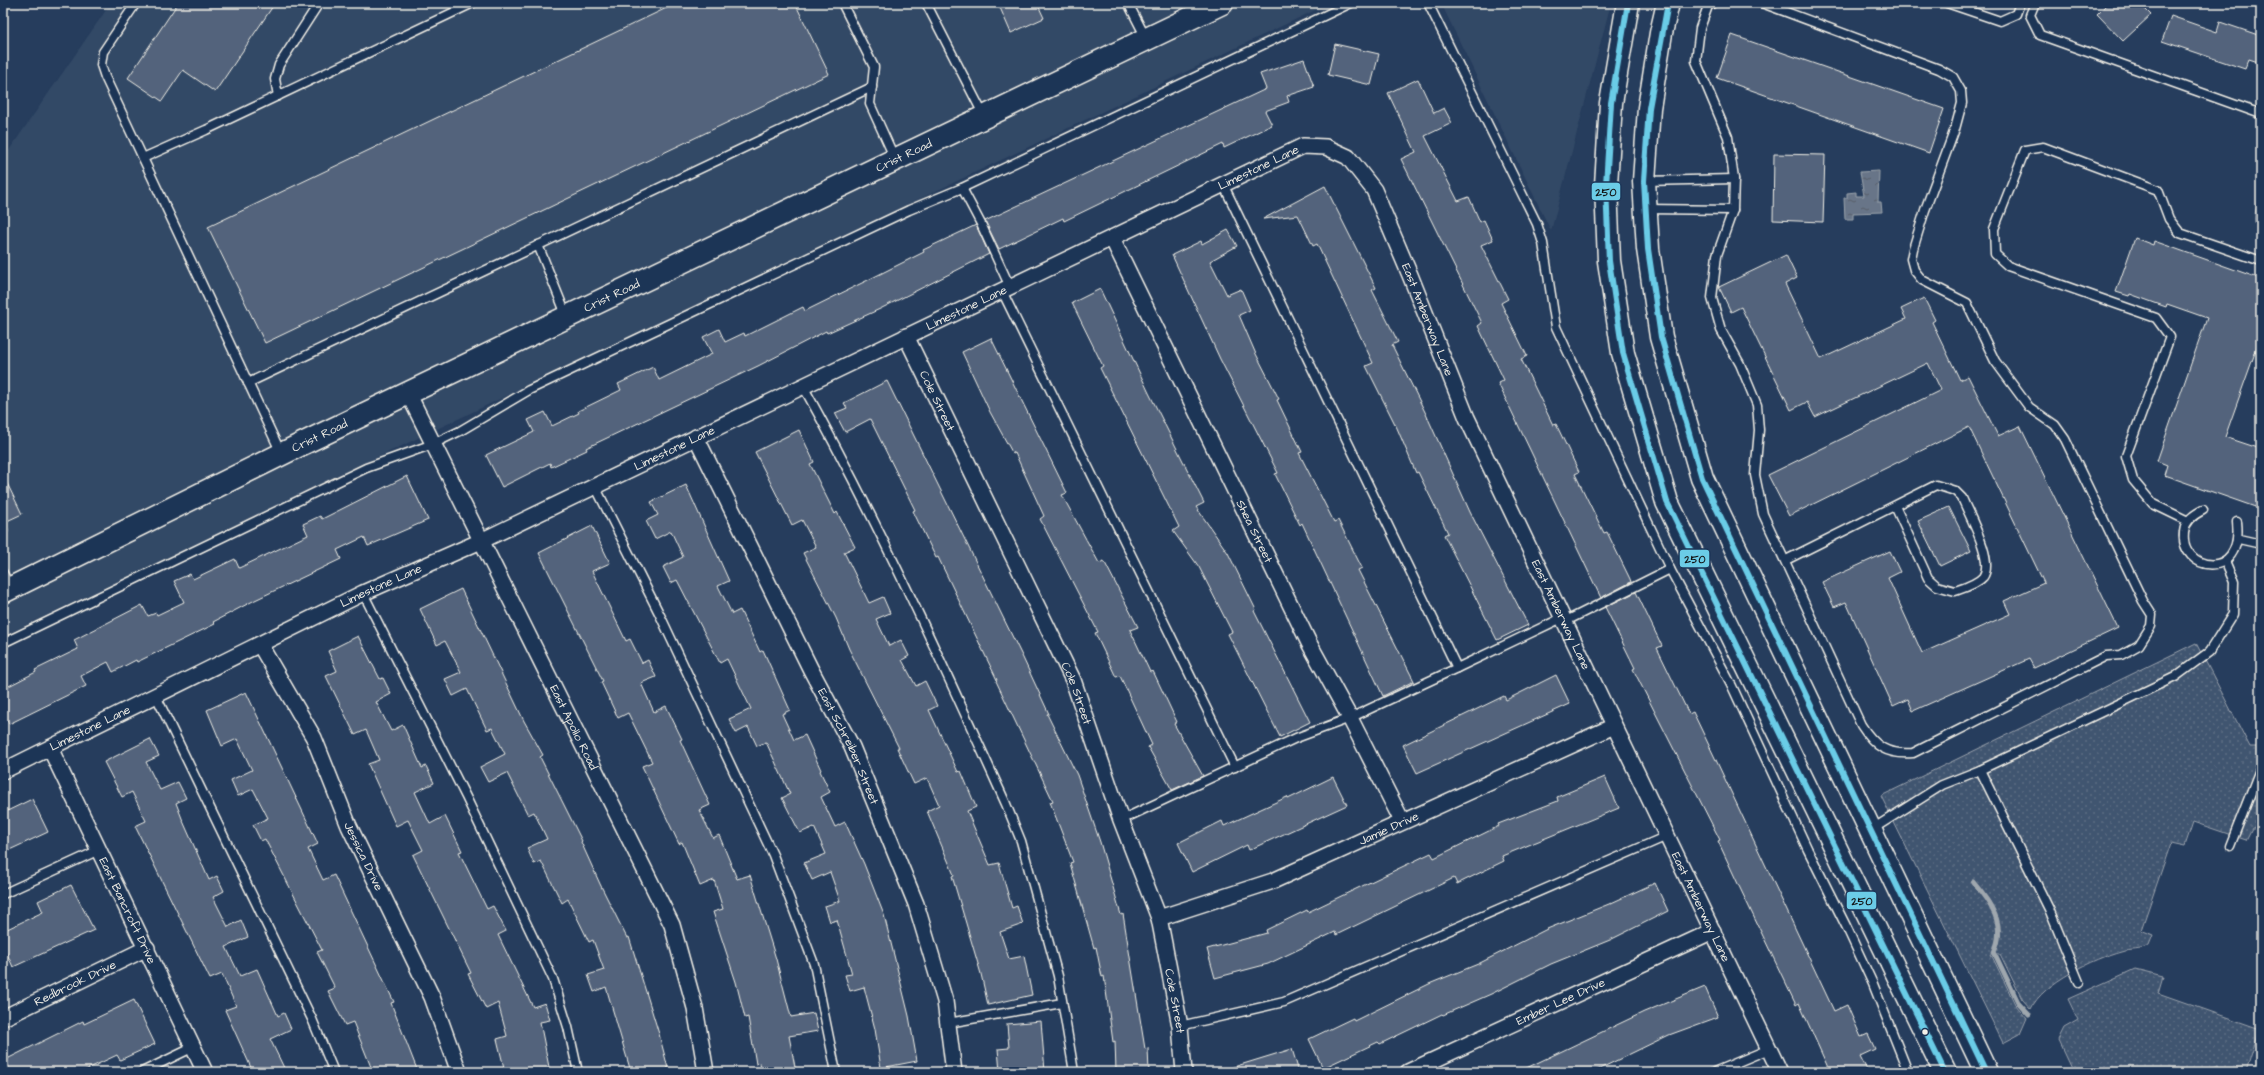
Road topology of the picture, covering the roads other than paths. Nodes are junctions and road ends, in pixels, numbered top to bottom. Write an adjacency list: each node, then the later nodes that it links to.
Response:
1 (136, 3): 23 (lane)
2 (319, 3): 19 (lane)
3 (473, 3): 19 (lane)
4 (842, 3): 18 (lane)
5 (926, 3): 21 (lane)
6 (1128, 3): 17 (lane)
7 (1222, 3): 17 (main road, Crist Road)
8 (1351, 3): 28 (lane)
9 (1428, 3): 53 (lane)
10 (1628, 3): 99 (main road)
11 (1668, 3): 26 (main road)
12 (1713, 3): 25 (lane)
13 (1762, 3): 51 (lane)
14 (1947, 3): 15 (lane)
15 (2020, 3)
16 (2035, 3): 20 (lane)
17 (1147, 39): 21 (main road, Crist Road)
18 (872, 87): 24 (lane); 32 (lane)
19 (278, 96): 23 (lane)
20 (2261, 114)
21 (984, 117): 24 (main road, Crist Road)
22 (1348, 157): 27 (street, Limestone Lane); 56 (street, East Amberway Lane)
23 (143, 158): 37 (lane)
24 (895, 160): 35 (main road, Crist Road)
25 (1734, 179): 26 (lane); 30 (lane)
26 (1644, 181): 29 (main road)
27 (1224, 186): 31 (street, Limestone Lane); 59 (lane)
28 (962, 188): 34 (lane); 41 (lane)
29 (1646, 209): 30 (lane); 70 (main road)
30 (1733, 210): 51 (lane)
31 (1112, 238): 34 (street, Limestone Lane); 61 (street, Shea Street)
32 (538, 245): 35 (lane); 37 (lane)
33 (2261, 261): 46 (lane)
34 (1006, 289): 36 (street, Limestone Lane); 64 (lane)
35 (568, 318): 39 (main road, Crist Road)
36 (906, 336): 38 (street, Limestone Lane); 68 (street, Cole Street)
37 (248, 382): 42 (lane)
38 (803, 386): 40 (street, Limestone Lane); 79 (lane)
39 (408, 394): 41 (street, East Apollo Road); 42 (main road, Crist Road)
40 (696, 437): 43 (street, Limestone Lane); 81 (street, East Schreiber Street)
41 (433, 444): 49 (street, East Apollo Road); 57 (lane)
42 (282, 454): 54 (main road, Crist Road)
43 (595, 486): 49 (street, Limestone Lane); 91 (lane)
44 (1895, 506): 44 (lane); 51 (lane)
45 (2203, 510): 46 (lane)
46 (2188, 521): 52 (lane)
47 (2237, 522): 48 (lane)
48 (2239, 539): 50 (lane); 52 (lane)
49 (481, 541): 55 (street, Limestone Lane); 90 (street, East Apollo Road)
50 (2261, 544)
51 (1786, 560)
52 (2225, 561): 66 (lane)
53 (1670, 570): 56 (lane); 98 (lane)
54 (5, 584)
55 (363, 593): 58 (street, Limestone Lane); 89 (lane)
56 (1563, 620): 59 (lane); 62 (street, East Amberway Lane)
57 (3, 643)
58 (260, 645): 60 (street, Limestone Lane); 88 (street, Jessica Drive)
59 (1457, 668): 61 (lane)
60 (156, 696): 63 (street, Limestone Lane); 87 (lane)
61 (1350, 718): 64 (lane); 69 (street, Shea Street)
62 (1614, 726): 69 (street, Jamie Drive); 71 (street, East Amberway Lane)
63 (50, 748): 67 (street, Limestone Lane); 73 (street, East Bancroft Drive)
64 (1235, 767): 68 (lane)
65 (2261, 767): 72 (lane)
66 (1980, 770): 70 (lane); 78 (lane)
67 (3, 771)
68 (1121, 820): 75 (street, Cole Street)
69 (1402, 821): 75 (street, Jamie Drive)
70 (1870, 831): 100 (main road)
71 (1667, 836): 76 (street, East Amberway Lane); 82 (lane)
72 (2230, 846)
73 (99, 850): 74 (lane); 77 (street, East Bancroft Drive)
74 (3, 894)
75 (1158, 918): 82 (street, Cole Street)
76 (1713, 931): 84 (street, East Amberway Lane); 95 (street, Ember Lee Drive)
77 (148, 948): 80 (street, Redbrook Drive); 83 (street, East Bancroft Drive)
78 (2079, 982)
79 (1062, 1003): 81 (lane); 93 (lane)
80 (3, 1018)
81 (948, 1023): 92 (street, East Schreiber Street)
82 (1180, 1026): 94 (street, Cole Street)
83 (194, 1047): 85 (lane); 86 (street, East Bancroft Drive)
84 (1769, 1049): 96 (lane); 97 (street, East Amberway Lane)
85 (142, 1072)
86 (205, 1072)
87 (334, 1072)
88 (459, 1072)
89 (578, 1072)
90 (706, 1072)
91 (836, 1072)
92 (954, 1072)
93 (1074, 1072)
94 (1184, 1072)
95 (1408, 1072)
96 (1714, 1072)
97 (1780, 1072)
98 (1908, 1072)
99 (1945, 1072)
100 (1986, 1072)

